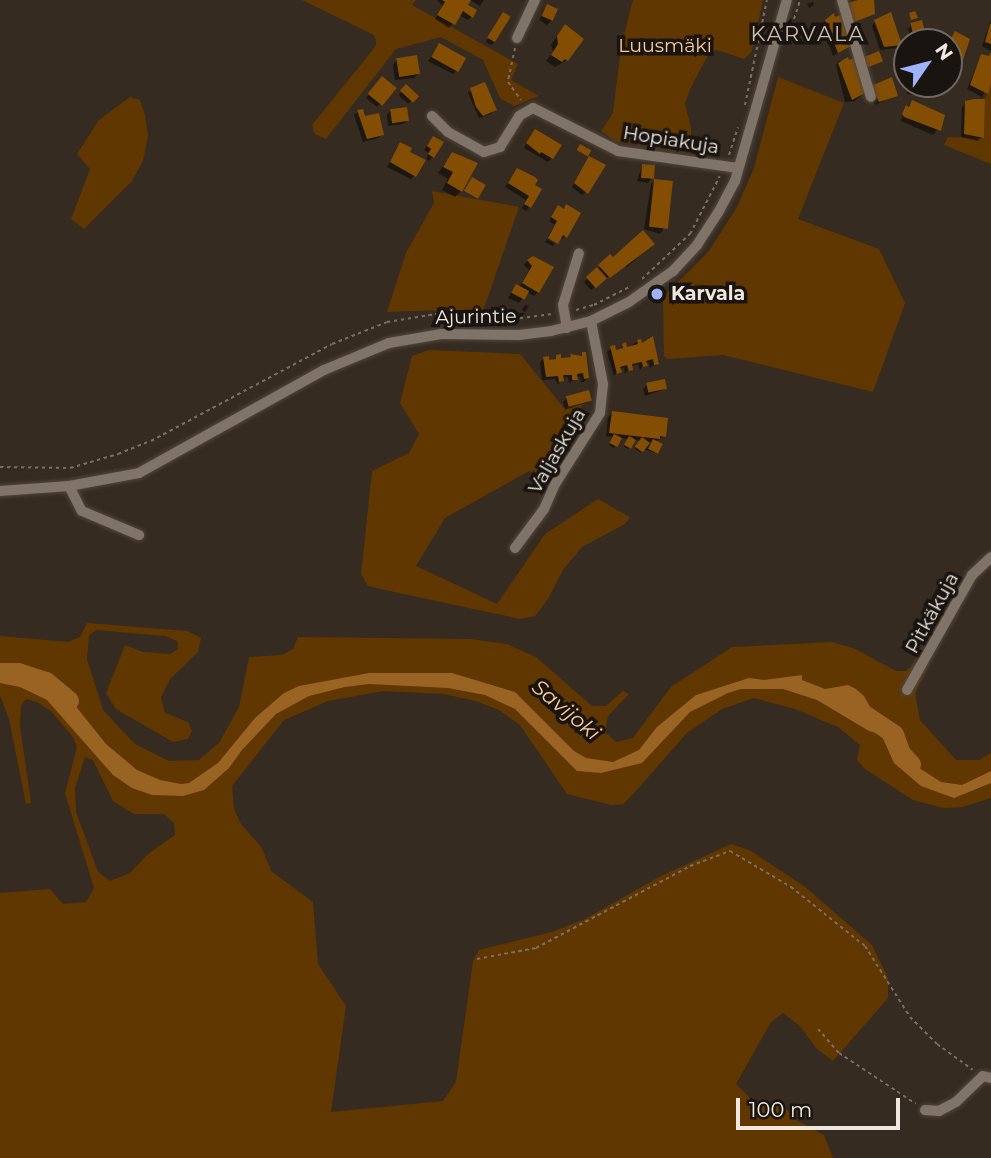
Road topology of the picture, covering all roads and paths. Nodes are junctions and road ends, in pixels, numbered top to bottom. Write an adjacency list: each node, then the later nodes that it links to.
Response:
1 (535, 0): 5 (street)
2 (767, 0): 8 (path)
3 (787, 0): 12 (street, Ajurintie)
4 (842, 0): 6 (street)
5 (517, 38): 7 (path)
6 (871, 97)
7 (528, 109): 9 (street); 11 (street, Hopiakuja)
8 (744, 109)
9 (432, 116)
10 (740, 122): 11 (path)
11 (724, 166): 12 (street, Hopiakuja); 14 (path)
12 (738, 168): 15 (street, Ajurintie)
13 (579, 253): 14 (street)
14 (564, 312): 16 (street); 17 (path)
15 (592, 321): 16 (street, Ajurintie); 21 (street, Valjaskuja)
16 (567, 328): 18 (street, Ajurintie)
17 (0, 467)
18 (69, 486): 19 (street, Ajurintie); 20 (street)
19 (0, 491)
20 (139, 535)
21 (516, 548)
22 (991, 556): 23 (street, Pitkäkuja)
23 (907, 690)
24 (477, 959): 26 (path)
25 (818, 1029): 27 (path)
26 (987, 1077): 27 (street)
27 (925, 1110)

